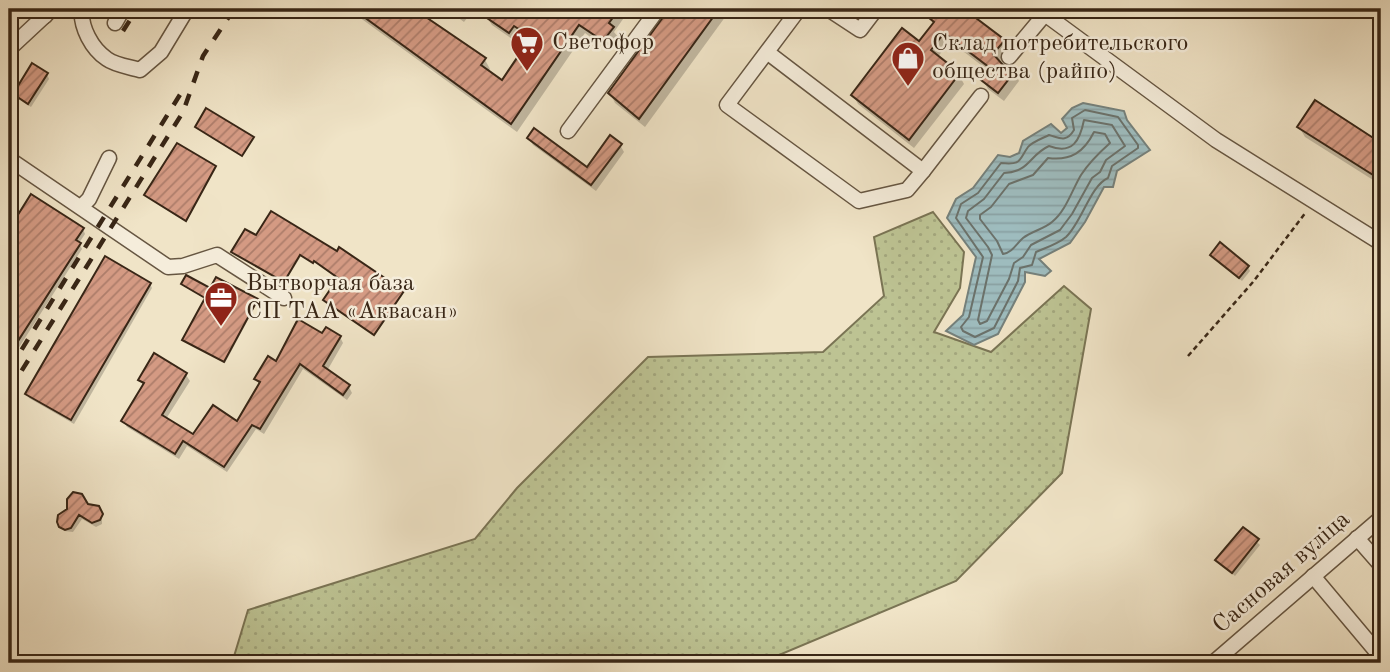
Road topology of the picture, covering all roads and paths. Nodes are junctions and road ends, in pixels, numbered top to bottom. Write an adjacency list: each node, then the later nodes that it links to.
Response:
1 (29, 9): 9 (street)
2 (82, 9): 4 (street)
3 (123, 9): 11 (street)
4 (187, 9)
5 (657, 9): 16 (street)
6 (799, 9): 13 (street)
7 (828, 9): 8 (street)
8 (876, 9)
9 (49, 12): 12 (street)
10 (1041, 12): 14 (street); 20 (street)
11 (115, 23)
12 (9, 49)
13 (767, 52): 19 (street); 19 (street)
14 (1009, 57)
15 (981, 96): 19 (street)
16 (568, 131)
17 (109, 158): 21 (street)
18 (9, 159): 21 (street)
19 (923, 171)
20 (1314, 201): 22 (street); 24 (path)
21 (81, 207): 23 (street)
22 (1381, 243)
23 (284, 298)
24 (1188, 356)
25 (1381, 518): 26 (street, Сасновая вуліца)
26 (1357, 538): 27 (street); 28 (street, Сасновая вуліца)
27 (1378, 562)
28 (1313, 576): 29 (street); 30 (street, Сасновая вуліца)
29 (1381, 657)
30 (1213, 663)

